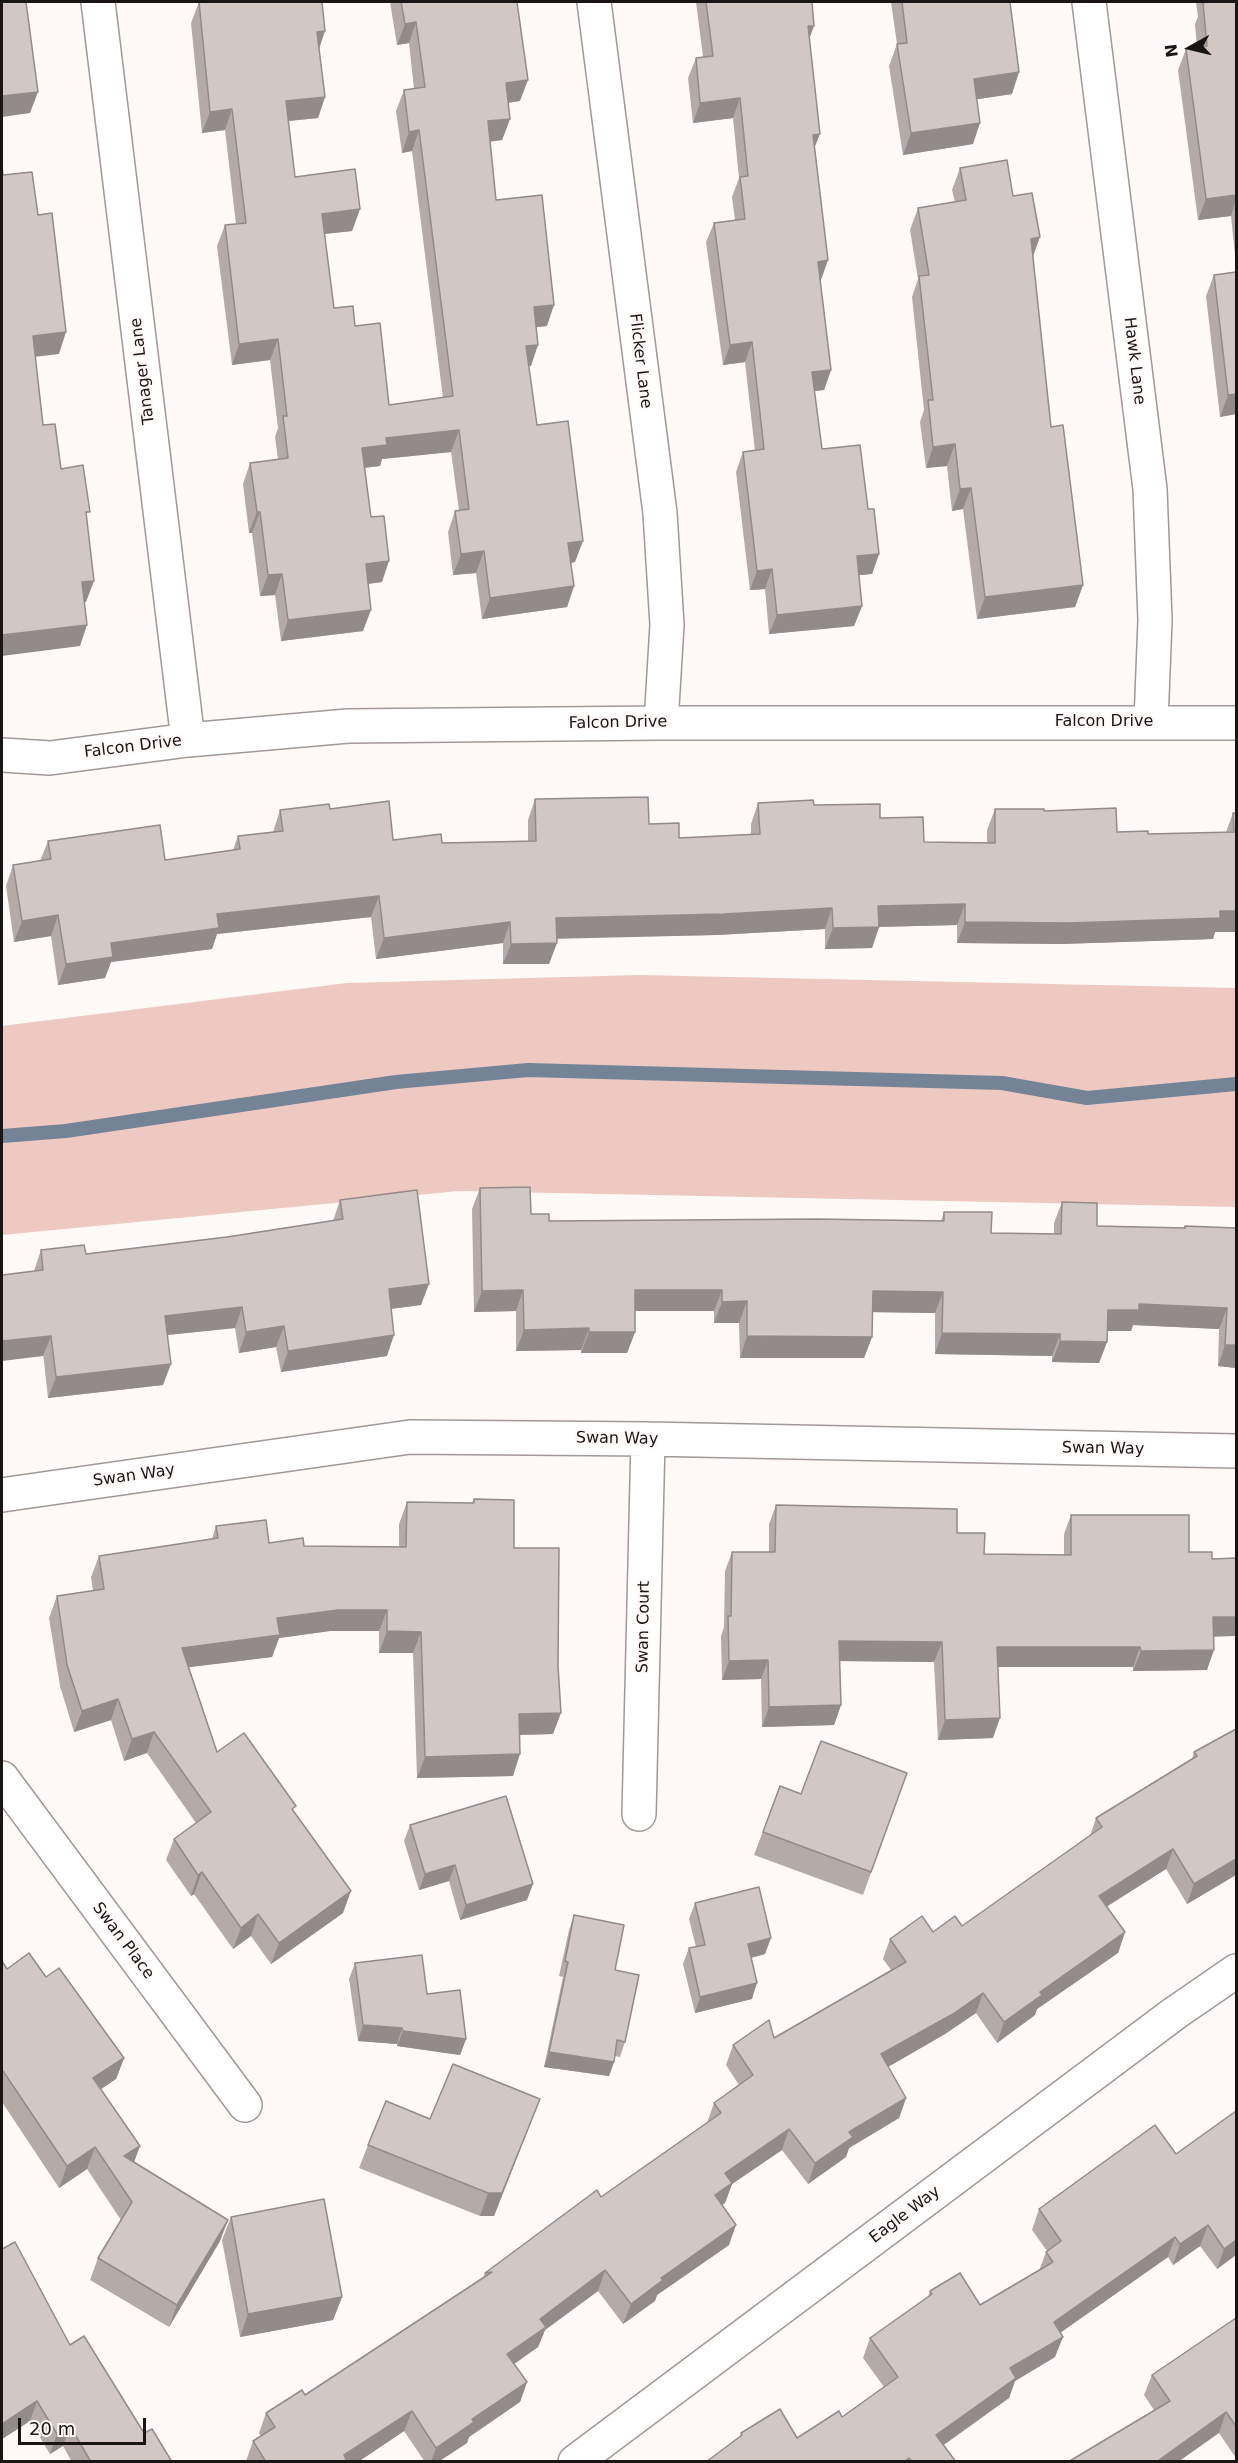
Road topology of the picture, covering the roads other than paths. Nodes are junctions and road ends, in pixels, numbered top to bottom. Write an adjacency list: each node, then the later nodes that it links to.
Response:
1 (98, 2): 7 (street, Tanager Lane)
2 (594, 2): 5 (street, Flicker Lane)
3 (1089, 2): 4 (street, Hawk Lane)
4 (1152, 722): 5 (street, Falcon Drive); 6 (street, Falcon Drive)
5 (661, 723): 7 (street, Falcon Drive)
6 (1236, 723)
7 (188, 740): 8 (street, Falcon Drive)
8 (2, 755)
9 (648, 1439): 10 (street, Swan Way); 11 (street, Swan Way); 13 (street, Swan Court)
10 (1236, 1451)
11 (2, 1495)
12 (2, 1778): 15 (street, Swan Place)
13 (639, 1814)
14 (1236, 1971): 16 (street, Eagle Way)
15 (245, 2105)
16 (576, 2462)

